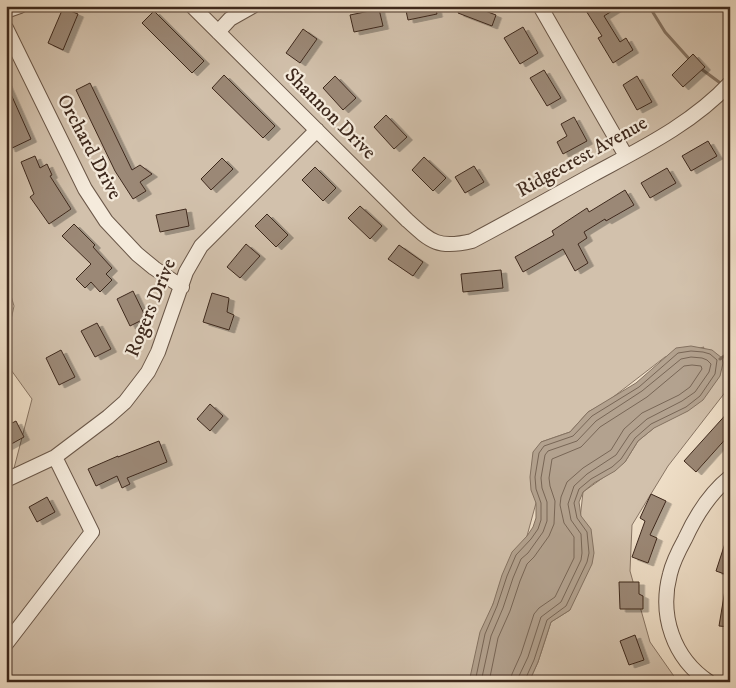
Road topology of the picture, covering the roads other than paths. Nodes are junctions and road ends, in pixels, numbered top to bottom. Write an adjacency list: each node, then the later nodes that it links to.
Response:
1 (20, 6): 5 (street)
2 (192, 6): 7 (street, Shannon Drive)
3 (253, 6): 7 (street)
4 (540, 6): 10 (street)
5 (6, 11)
6 (6, 28): 12 (street, Orchard Drive)
7 (218, 32): 9 (street, Shannon Drive)
8 (730, 82): 10 (street, Ridgecrest Avenue)
9 (317, 130): 11 (street, Shannon Drive); 12 (street, Rogers Drive)
10 (626, 156): 11 (street, Ridgecrest Avenue)
11 (443, 245)
12 (182, 287): 13 (street, Rogers Drive)
13 (55, 457): 15 (street, Rogers Drive); 16 (street)
14 (730, 477): 17 (street)
15 (6, 480)
16 (6, 644)
17 (709, 682)

